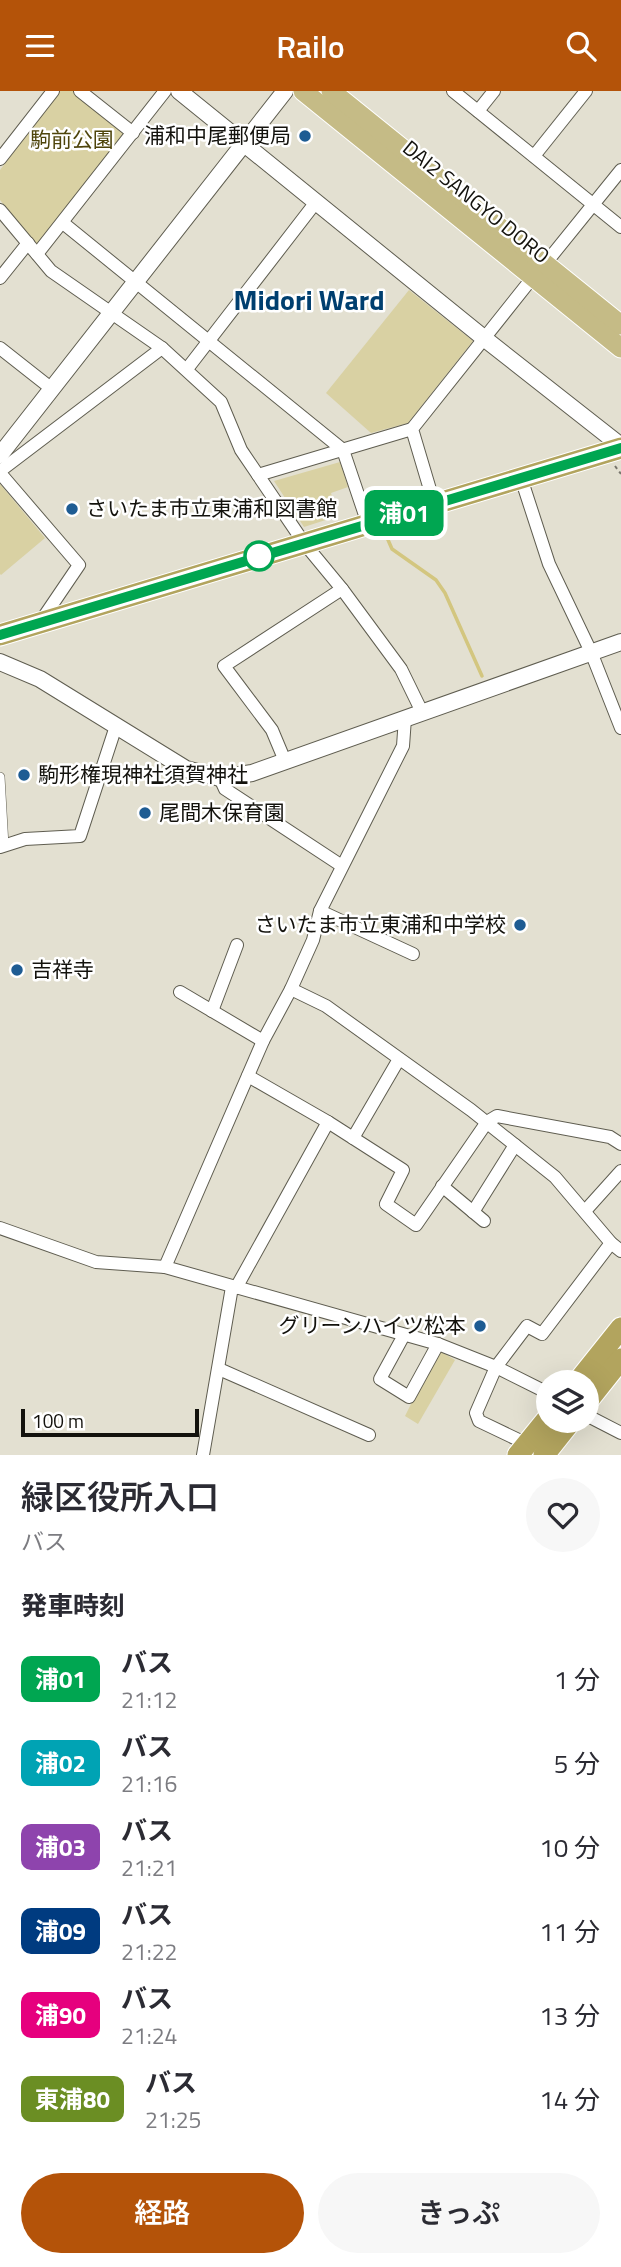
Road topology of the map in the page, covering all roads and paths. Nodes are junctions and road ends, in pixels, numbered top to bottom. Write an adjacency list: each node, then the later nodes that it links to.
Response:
1 (53, 91): 15 (street)
2 (80, 91): 12 (street)
3 (165, 91): 12 (street)
4 (179, 91): 13 (street)
5 (285, 91): 13 (street)
6 (303, 91): 24 (main road, DAI2 SANGYO DORO)
7 (331, 91): 24 (main road, DAI2 SANGYO DORO)
8 (453, 91): 11 (street)
9 (494, 91): 11 (street)
10 (586, 91): 14 (street)
11 (478, 111): 14 (street)
12 (133, 134): 20 (street)
13 (245, 143): 17 (street); 26 (street)
14 (534, 156): 18 (street)
15 (0, 159)
16 (621, 170): 18 (street)
17 (316, 202): 29 (street); 30 (street)
18 (594, 205): 21 (street); 24 (street)
19 (0, 209): 22 (street)
20 (63, 223): 23 (street); 26 (street)
21 (621, 227)
22 (28, 243): 23 (street); 25 (street)
23 (37, 254): 27 (street)
24 (539, 271): 28 (main road, DAI2 SANGYO DORO); 29 (street); 33 (main road, DAI2 SANGYO DORO)
25 (0, 278)
26 (136, 282): 27 (street); 30 (street)
27 (113, 313): 32 (street); 35 (street)
28 (621, 325)
29 (485, 339): 36 (street); 37 (street)
30 (209, 340): 34 (street); 38 (street)
31 (0, 348): 35 (street)
32 (162, 348): 34 (street); 40 (street)
33 (621, 348)
34 (187, 369): 41 (street)
35 (52, 389): 39 (street)
36 (412, 429): 38 (street); 43 (street)
37 (621, 447): 42 (highway)
38 (342, 450): 41 (street); 44 (street)
39 (0, 455)
40 (0, 472): 47 (street)
41 (258, 475): 45 (street)
42 (521, 478): 43 (highway); 50 (street)
43 (434, 503): 44 (highway)
44 (368, 524): 45 (highway)
45 (304, 543): 46 (street); 47 (highway)
46 (342, 589): 52 (street); 56 (street)
47 (40, 622): 48 (highway)
48 (0, 635)
49 (621, 642): 50 (street)
50 (591, 652): 52 (street); 55 (street)
51 (0, 662): 54 (street)
52 (422, 712): 53 (street)
53 (405, 718): 56 (street); 60 (street)
54 (116, 726): 58 (street); 59 (street)
55 (621, 728)
56 (285, 761): 58 (street)
57 (0, 777): 59 (street)
58 (220, 778): 60 (street)
59 (2, 846)
60 (342, 866): 61 (street)
61 (320, 911): 63 (street); 64 (street)
62 (237, 945): 66 (street)
63 (414, 954)
64 (291, 989): 67 (street); 68 (street)
65 (180, 992): 66 (street)
66 (212, 1011): 67 (street)
67 (263, 1041): 69 (street)
68 (399, 1059): 71 (street); 72 (street)
69 (248, 1076): 70 (street); 82 (street)
70 (328, 1122): 72 (street); 83 (street)
71 (487, 1122): 73 (street); 74 (street); 76 (street)
72 (354, 1139): 76 (street)
73 (621, 1144)
74 (515, 1145): 77 (street); 78 (street)
75 (621, 1171): 77 (street)
76 (442, 1187): 78 (street)
77 (585, 1211): 81 (street)
78 (472, 1212): 79 (street)
79 (484, 1221)
80 (0, 1229): 82 (street)
81 (616, 1247): 88 (street)
82 (165, 1267): 83 (street)
83 (234, 1287): 85 (street); 89 (street)
84 (621, 1328): 90 (highway)
85 (404, 1335): 86 (street); 86 (street)
86 (438, 1344): 88 (street)
87 (621, 1359): 92 (highway)
88 (496, 1367): 91 (street); 98 (street)
89 (219, 1369): 97 (street); 99 (street)
90 (587, 1370)
91 (536, 1387)
92 (599, 1387)
93 (599, 1422): 96 (street)
94 (540, 1433): 98 (highway)
95 (555, 1433): 98 (highway)
96 (621, 1433)
97 (369, 1435)
98 (530, 1451)
99 (203, 1455)

